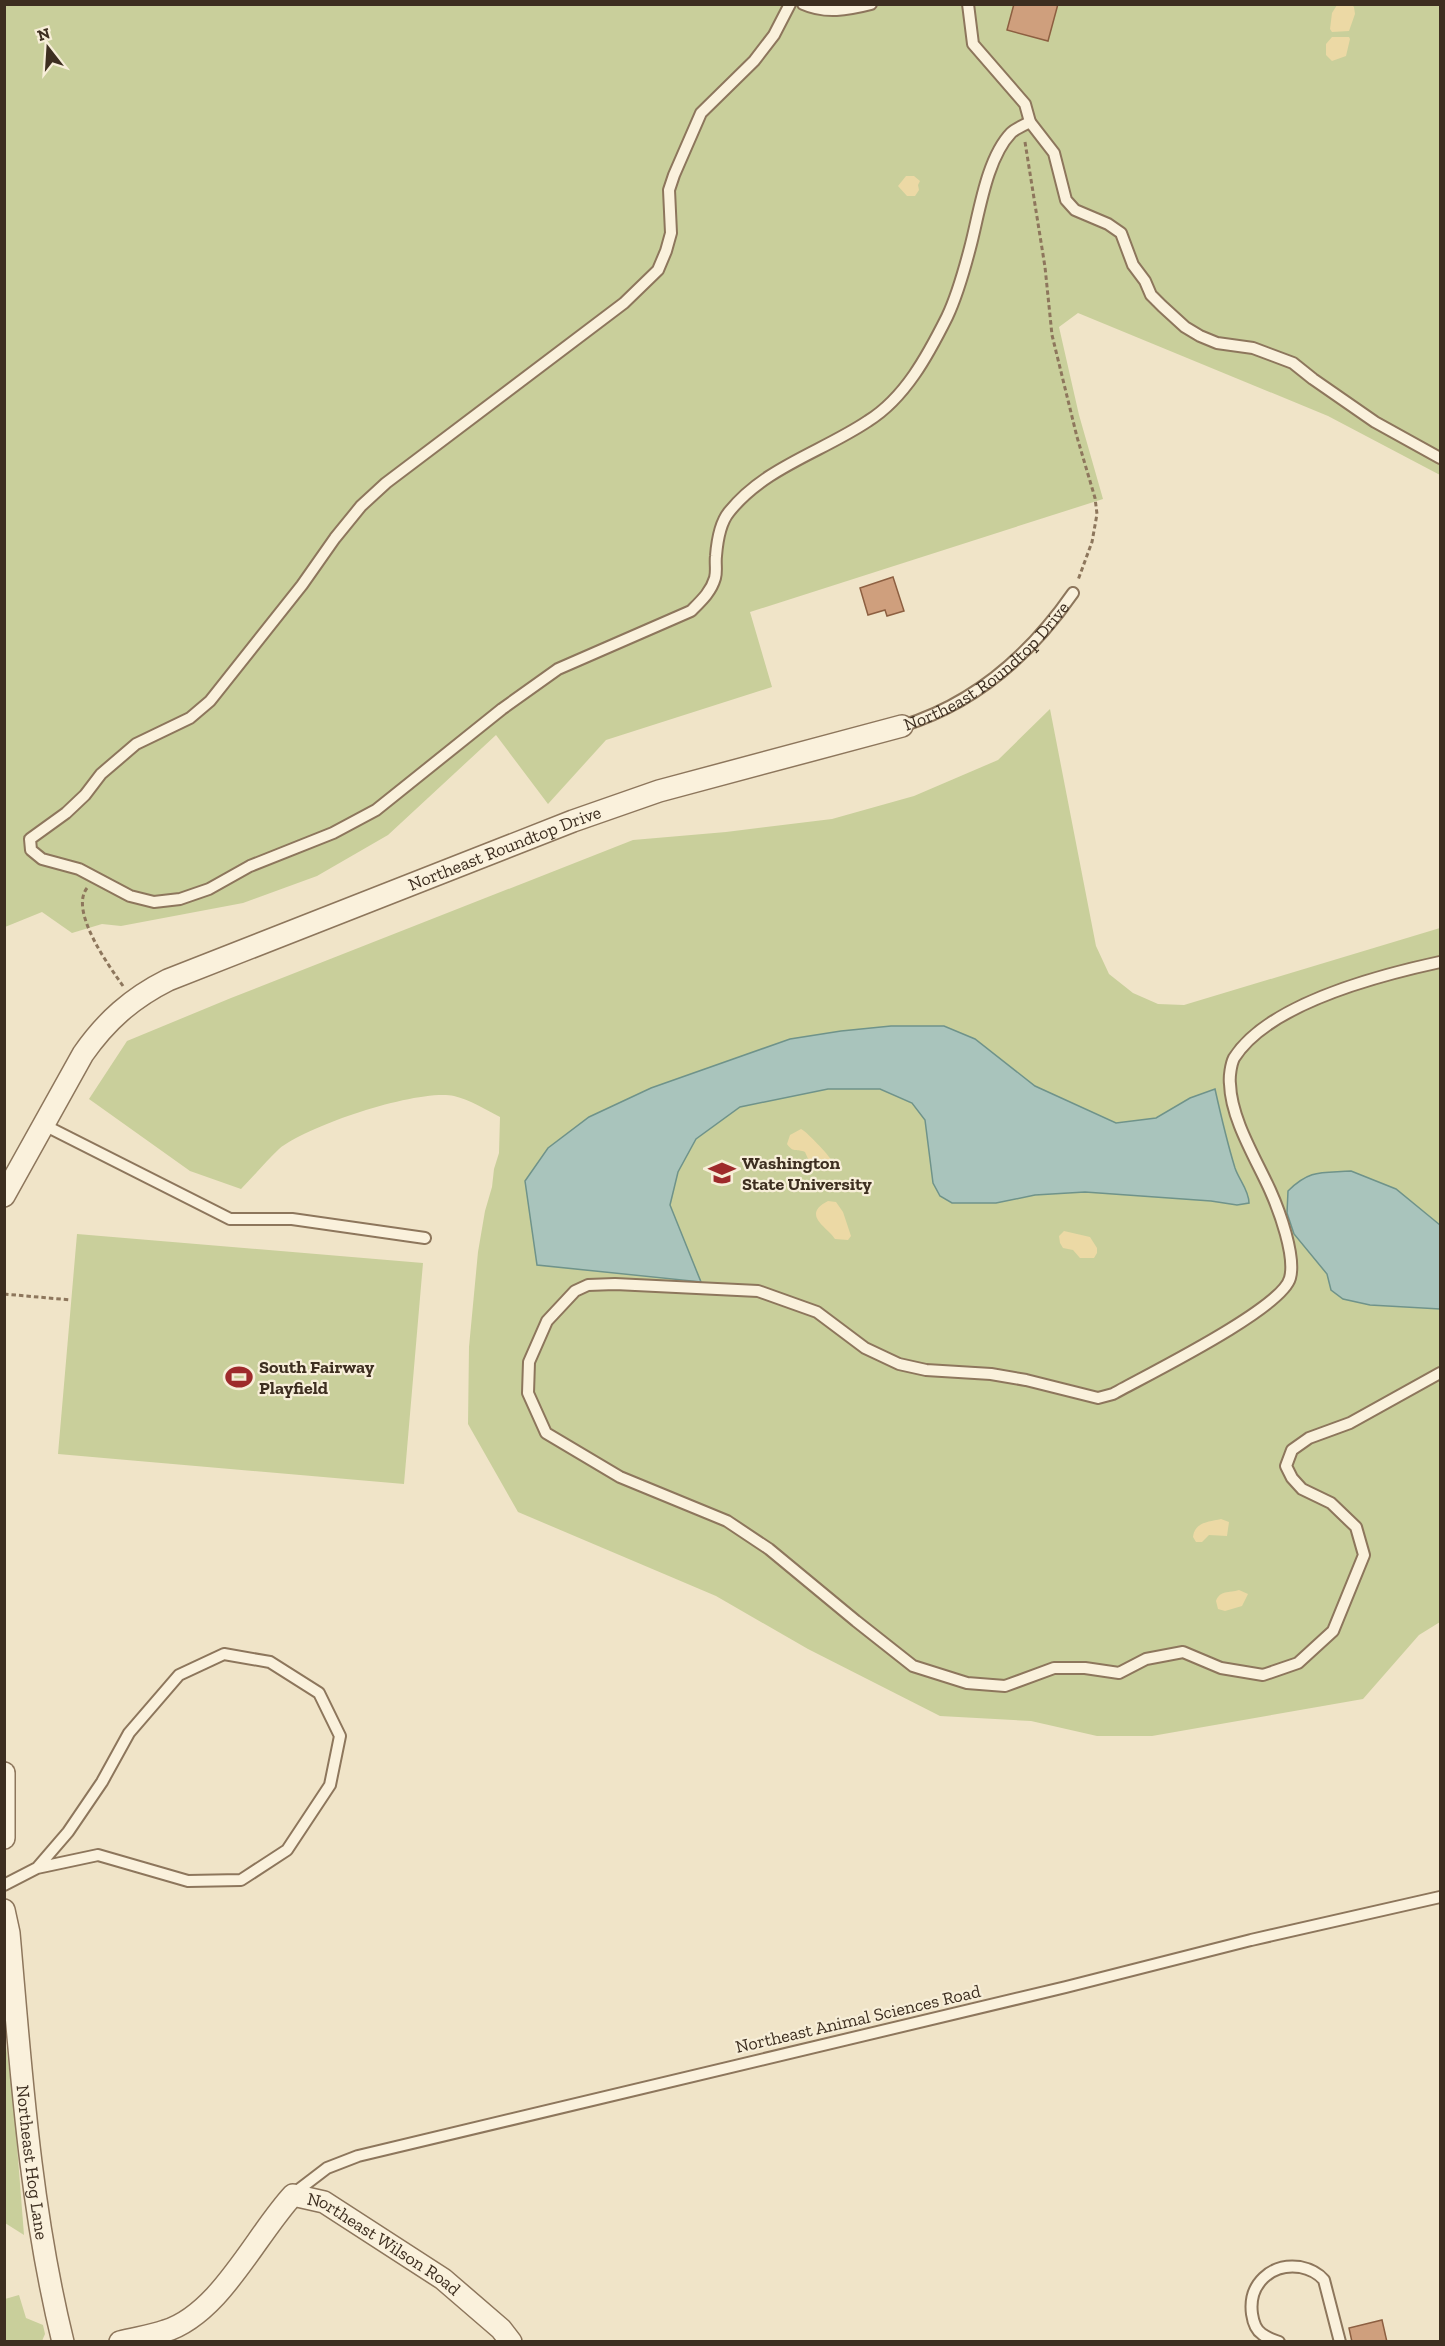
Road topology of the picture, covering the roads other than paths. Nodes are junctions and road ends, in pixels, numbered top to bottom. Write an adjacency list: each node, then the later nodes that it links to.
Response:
1 (790, 4): 5 (lane)
2 (802, 4): 3 (lane)
3 (871, 4)
4 (968, 4): 5 (lane)
5 (1030, 122): 6 (lane)
6 (1440, 458)
7 (1073, 593): 8 (lane, Northeast Roundtop Drive)
8 (902, 726): 10 (street, Northeast Roundtop Drive)
9 (1440, 962): 13 (lane)
10 (44, 1125): 11 (street, Northeast Roundtop Drive); 12 (lane)
11 (4, 1196)
12 (424, 1238)
13 (1440, 1373)
14 (4, 1773): 15 (street)
15 (4, 1838)
16 (37, 1868): 16 (lane); 17 (lane)
17 (4, 1885)
18 (1440, 1897): 20 (lane, Northeast Animal Sciences Road)
19 (4, 1910): 21 (street, Northeast Hog Lane)
20 (293, 2194): 22 (street, Northeast Wilson Road); 23 (street, Northeast Wilson Road)
21 (63, 2342)
22 (120, 2342)
23 (511, 2342)
24 (1279, 2342): 25 (lane)
25 (1340, 2342)

